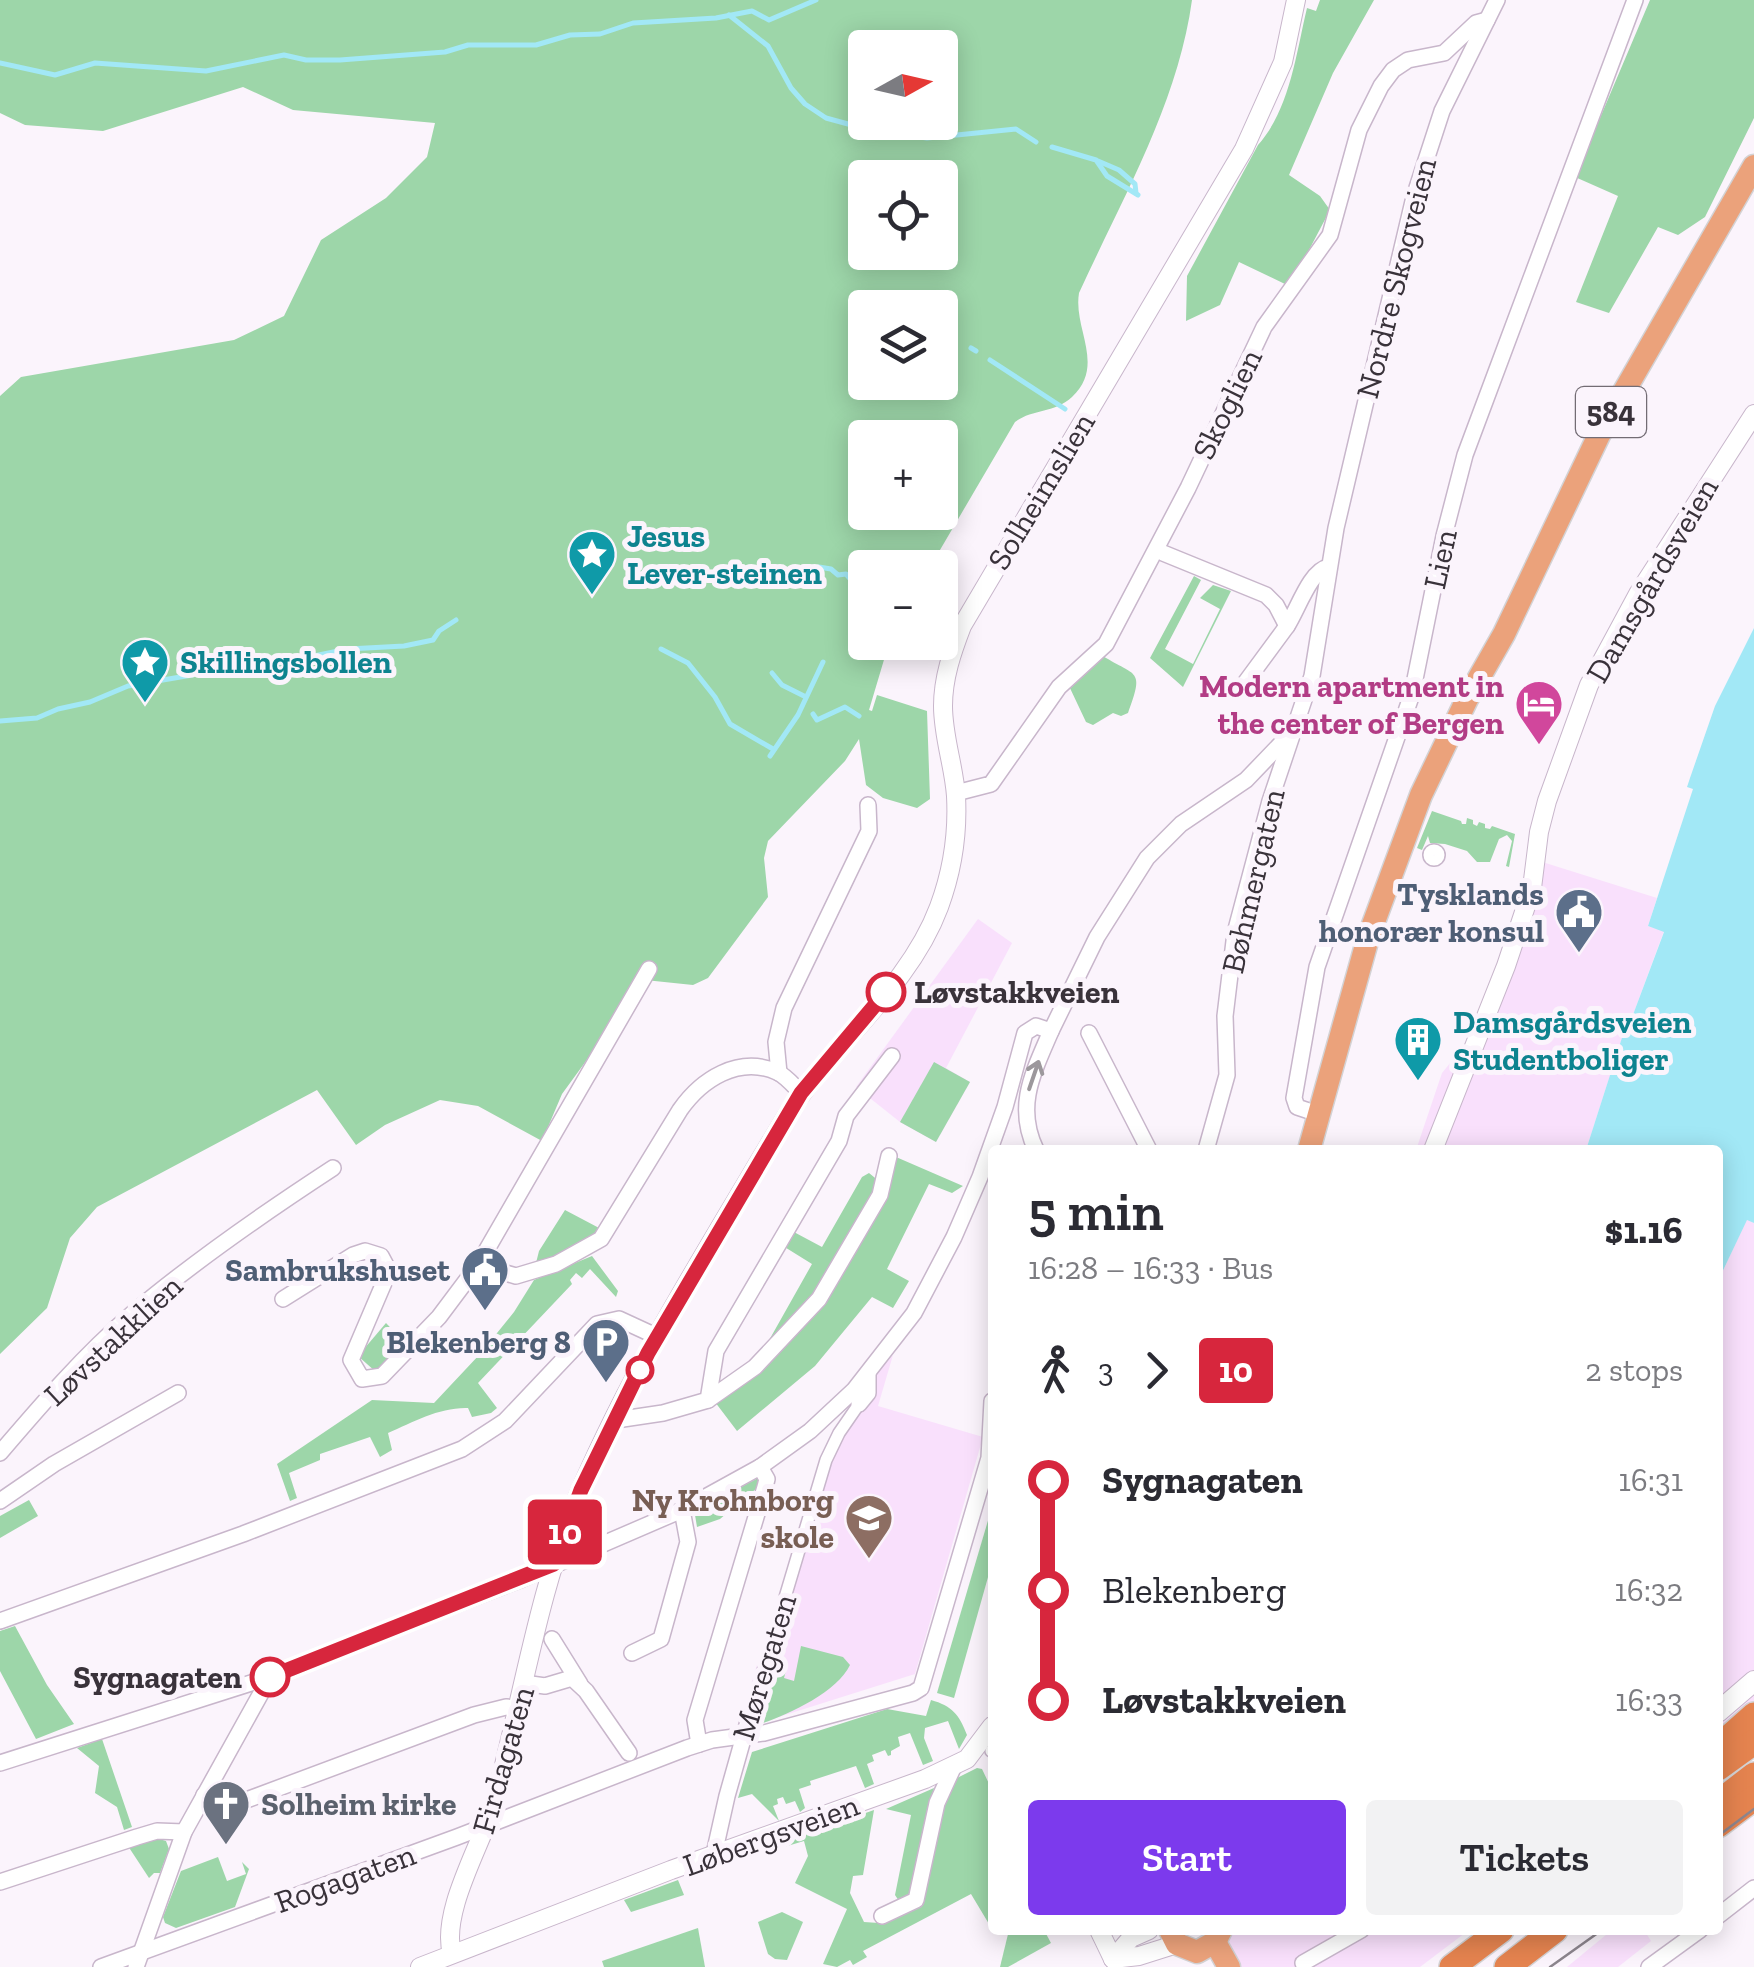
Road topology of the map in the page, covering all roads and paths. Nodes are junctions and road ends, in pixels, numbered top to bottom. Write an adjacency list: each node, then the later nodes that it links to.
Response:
1 (1296, 0): 12 (street, Solheimslien)
2 (1497, 0): 4 (street, Nordre Skogveien)
3 (1635, 0): 20 (street, Lien)
4 (1487, 20): 8 (street, Nordre Skogveien); 12 (street, Skoglien)
5 (1754, 166): 20 (main road, 584)
6 (1754, 414): 26 (street, Damsgårdsveien)
7 (1162, 554): 9 (street)
8 (1328, 567): 9 (street, Nordre Skogveien); 11 (street, Nordre Skogveien)
9 (1287, 626): 10 (street, Nordre Skogveien)
10 (1245, 683)
11 (1292, 731): 15 (street); 24 (street, Bøhmergaten)
12 (956, 794): 19 (street, Solheimslien)
13 (868, 805): 18 (street)
14 (649, 969): 30 (street)
15 (1051, 1031): 21 (street); 22 (street, one-way to 15)
16 (1089, 1033): 23 (street)
17 (892, 1056): 35 (street)
18 (779, 1073): 19 (street); 30 (street)
19 (801, 1093): 32 (street)
20 (1318, 1114): 25 (main road, 584)
21 (992, 1145)
22 (1034, 1145)
23 (1146, 1145)
24 (1207, 1145)
25 (1309, 1145)
26 (1435, 1145)
27 (988, 1155): 33 (street)
28 (889, 1156): 35 (street)
29 (333, 1168): 38 (street, Løvstakklien)
30 (478, 1265): 31 (street)
31 (283, 1299)
32 (658, 1336): 37 (street); 44 (street)
33 (868, 1374): 36 (street, Møregaten); 40 (street)
34 (178, 1393): 41 (street, Løvstakklien)
35 (708, 1400): 37 (street)
36 (859, 1404): 54 (street, Møregaten)
37 (616, 1420): 43 (street)
38 (0, 1454)
39 (988, 1461): 56 (street, Rogagaten)
40 (760, 1467): 42 (street); 59 (street)
41 (0, 1501)
42 (682, 1510): 43 (street); 46 (street)
43 (554, 1564): 47 (street); 49 (street, Firdagaten)
44 (0, 1622)
45 (552, 1639): 50 (street)
46 (632, 1653)
47 (270, 1677): 61 (street); 65 (street)
48 (1754, 1681): 52 (main road)
49 (524, 1683): 50 (street); 51 (street, Firdagaten)
50 (580, 1684): 60 (street)
51 (517, 1708): 65 (street); 69 (street, Firdagaten)
52 (1723, 1708)
53 (1754, 1715): 57 (highway)
54 (749, 1718): 56 (street, Møregaten)
55 (988, 1732): 63 (street)
56 (743, 1737): 59 (street, Rogagaten); 71 (street, Møregaten)
57 (1723, 1742)
58 (1754, 1742): 62 (highway)
59 (699, 1744): 69 (street, Rogagaten)
60 (629, 1754)
61 (0, 1763)
62 (1723, 1764)
63 (954, 1766): 71 (street, Løbergsveien); 75 (street)
64 (1754, 1775): 67 (highway)
65 (204, 1795): 70 (street)
66 (1754, 1798): 68 (highway)
67 (1723, 1799)
68 (1723, 1821)
69 (487, 1826): 83 (street, Rogagaten); 84 (street, Firdagaten)
70 (184, 1832): 72 (street); 83 (street)
71 (714, 1854): 84 (street, Løbergsveien)
72 (0, 1882)
73 (1754, 1888): 74 (street)
74 (1723, 1912)
75 (882, 1916)
76 (1101, 1935): 85 (street)
77 (1138, 1935): 85 (street)
78 (1352, 1935): 86 (street)
79 (1494, 1935): 91 (highway)
80 (1548, 1935): 92 (highway)
81 (1693, 1935): 93 (street)
82 (1198, 1944): 85 (street); 90 (main road)
83 (142, 1950): 87 (street, Rogagaten); 88 (street)
84 (452, 1954): 89 (street, Løbergsveien)
85 (1109, 1963)
86 (1303, 1963)
87 (101, 1967)
88 (136, 1967)
89 (420, 1967)
90 (1229, 1967)
91 (1452, 1967)
92 (1507, 1967)
93 (1649, 1967)

